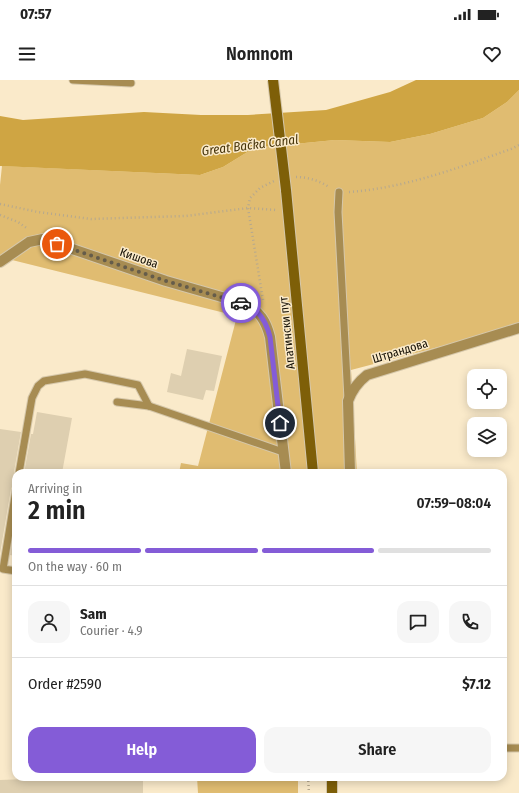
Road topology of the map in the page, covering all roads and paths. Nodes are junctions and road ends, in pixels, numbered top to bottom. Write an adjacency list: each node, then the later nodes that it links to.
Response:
1 (73, 80): 3 (lane)
2 (273, 80): 10 (main road, Апатински пут, bridge)
3 (131, 83)
4 (519, 145): 7 (path)
5 (293, 177): 7 (path)
6 (276, 181): 9 (path)
7 (339, 192): 16 (lane)
8 (0, 204): 9 (path)
9 (248, 208): 10 (path); 14 (path)
10 (288, 211): 22 (main road, Апатински пут)
11 (0, 215): 12 (path)
12 (43, 239): 13 (street); 19 (street, Кишова)
13 (0, 262)
14 (263, 302)
15 (519, 328): 16 (street, Штрандова)
16 (348, 401): 23 (street)
17 (117, 402): 18 (lane)
18 (150, 406): 19 (lane); 20 (lane)
19 (283, 452): 21 (street)
20 (20, 469)
21 (285, 469)
22 (313, 469)
23 (350, 469)
24 (12, 513): 25 (lane)
25 (12, 570)
26 (507, 748): 27 (lane)
27 (519, 748)
28 (308, 781): 30 (path)
29 (332, 781): 31 (main road)
30 (309, 793)
31 (332, 793)

